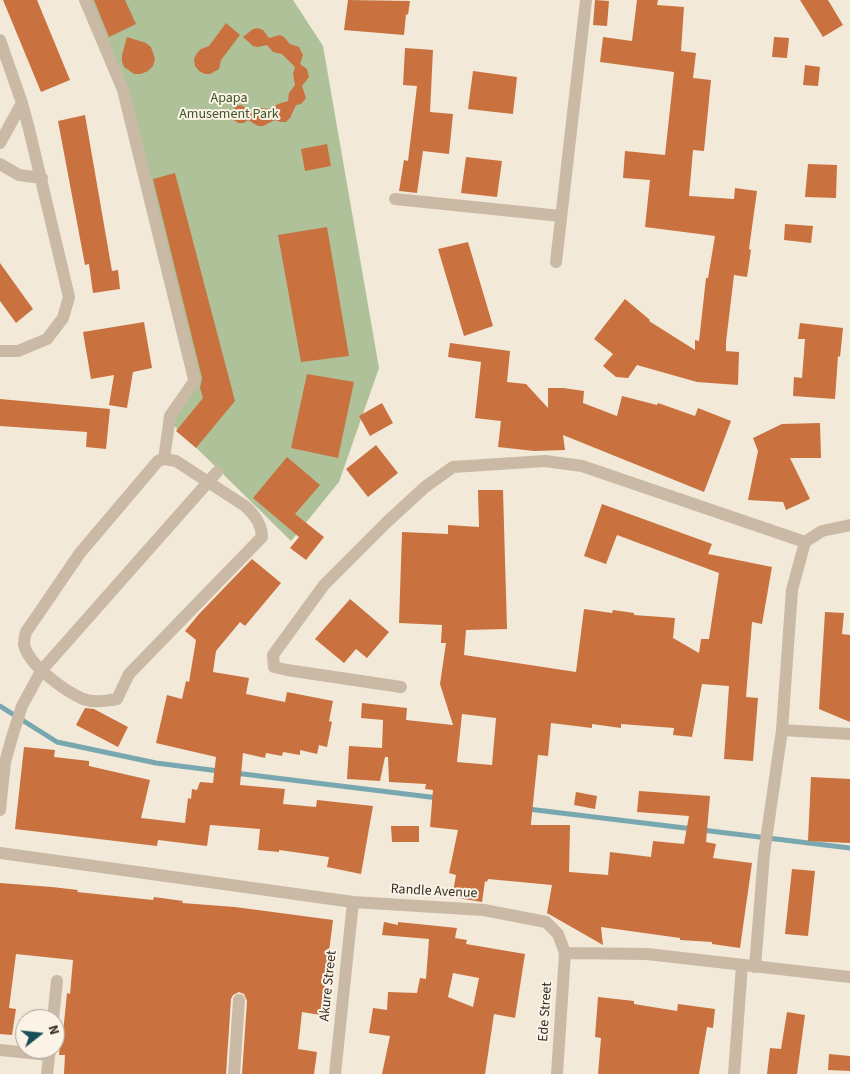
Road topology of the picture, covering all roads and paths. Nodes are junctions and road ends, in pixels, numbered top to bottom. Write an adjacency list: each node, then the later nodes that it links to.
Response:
1 (85, 0): 12 (street)
2 (586, 0): 9 (street)
3 (0, 40): 4 (street)
4 (22, 103): 5 (street); 7 (street)
5 (0, 143)
6 (0, 164): 7 (street)
7 (42, 178): 11 (street)
8 (396, 199): 9 (street)
9 (561, 216): 10 (street)
10 (556, 262)
11 (0, 351)
12 (164, 460): 14 (street); 17 (street)
13 (217, 472): 14 (street)
14 (209, 483): 17 (street); 17 (street)
15 (850, 525): 16 (street)
16 (805, 542): 18 (street); 19 (street)
17 (42, 671): 21 (street)
18 (401, 687)
19 (782, 730): 20 (street); 26 (street)
20 (850, 734)
21 (0, 810)
22 (0, 853): 23 (street, Randle Avenue)
23 (353, 902): 24 (street, Randle Avenue); 36 (street, Akure Street)
24 (565, 952): 25 (street); 37 (street, Ede Street)
25 (742, 965): 26 (street); 38 (street)
26 (755, 967): 27 (street)
27 (850, 978)
28 (57, 981): 30 (street)
29 (239, 1000): 35 (street)
30 (54, 1009)
31 (0, 1050): 32 (street)
32 (15, 1051)
33 (48, 1059): 34 (street)
34 (47, 1074)
35 (234, 1074)
36 (335, 1074)
37 (557, 1074)
38 (734, 1074)

